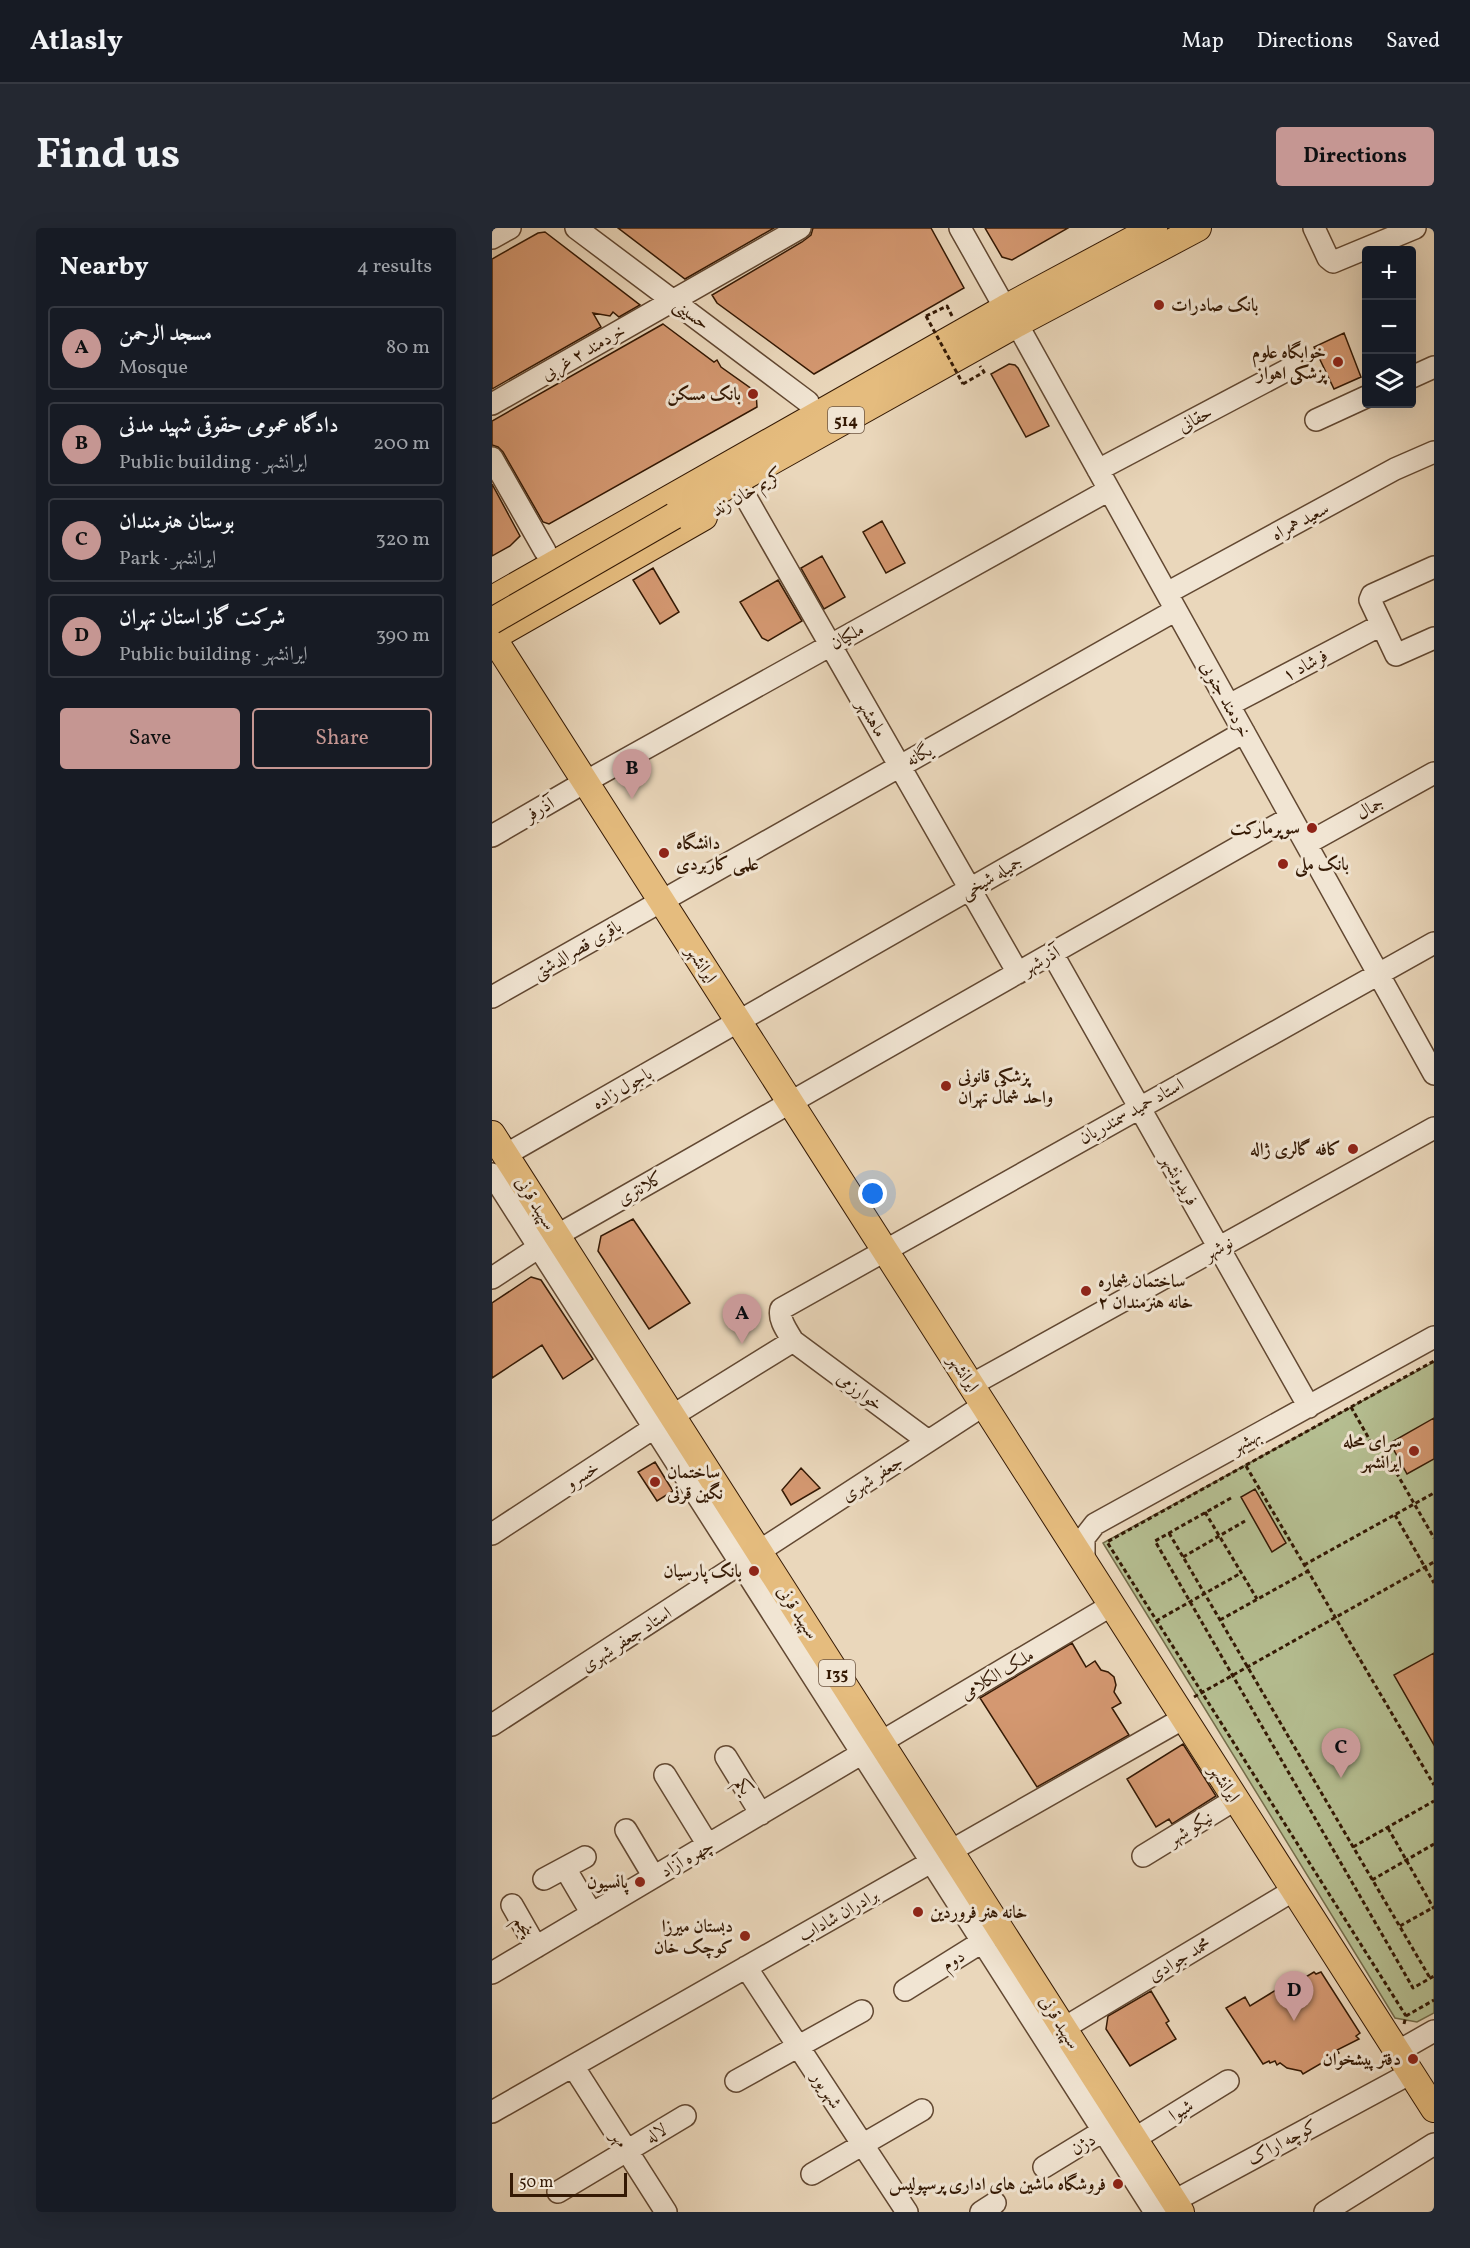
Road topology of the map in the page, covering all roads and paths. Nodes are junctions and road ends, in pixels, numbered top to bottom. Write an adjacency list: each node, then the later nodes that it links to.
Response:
1 (510, 228): 9 (street)
2 (576, 228): 10 (street, حسینی)
3 (800, 228): 10 (street, خردمند ۲ غربی)
4 (960, 228): 12 (street, خردمند جنوبی)
5 (1154, 228): 12 (main road, کریم خان زند / 514)
6 (1198, 228): 12 (main road, کریم خان زند / 514)
7 (1314, 228): 8 (street)
8 (1415, 228)
9 (492, 238)
10 (674, 300): 18 (street, حسینی); 19 (street, خردمند ۲ غربی)
11 (947, 306): 15 (path, bridge)
12 (1001, 322): 18 (main road, کریم خان زند); 23 (street, خردمند جنوبی); 25 (main road, کریم خان زند); 26 (main road, کریم خان زند / 514)
13 (1434, 367): 16 (street)
14 (1292, 368): 23 (street, حقانی)
15 (984, 372)
16 (1416, 375)
17 (1362, 399): 20 (street)
18 (808, 402): 27 (main road, کریم خان زند)
19 (492, 405)
20 (1316, 420)
21 (1434, 452): 31 (street, سعید همراه)
22 (492, 458): 27 (street)
23 (1098, 470): 24 (street, خردمند جنوبی)
24 (1109, 490): 31 (street, خردمند جنوبی); 35 (street, ملکیان)
25 (744, 494): 33 (main road, کریم خان زند); 35 (street, ماهشهر)
26 (670, 508): 30 (main road, کریم خان زند / 514); 33 (main road, کریم خان زند / 514, bridge)
27 (545, 552): 29 (main road, کریم خان زند)
28 (1434, 567): 32 (street)
29 (492, 583)
30 (492, 599)
31 (1171, 602): 36 (street, خردمند جنوبی); 38 (street, یگانه)
32 (1381, 625): 34 (street); 36 (street, فرشاد ۱)
33 (492, 633): 40 (main road, ایرانشهر)
34 (1434, 638)
35 (831, 645): 38 (street, ماهشهر); 40 (street, ملکیان)
36 (1229, 705): 37 (street, خردمند جنوبی)
37 (1244, 732): 41 (street, خردمند جنوبی); 44 (street, جمیله شیخی)
38 (900, 766): 44 (street, ماهشهر); 45 (street, یگانه)
39 (1434, 773): 43 (street, جمال)
40 (585, 782): 42 (street, آذرفر); 45 (main road, ایرانشهر)
41 (1291, 817): 43 (street, خردمند جنوبی); 47 (street, آذرشهر)
42 (492, 836)
43 (1306, 844): 49 (street, خردمند جنوبی)
44 (970, 889): 48 (street, ماهشهر); 51 (street, جمیله شیخی)
45 (662, 901): 50 (street, باقری قصرالدشتی); 51 (main road, ایرانشهر)
46 (1434, 943): 49 (street, استاد حمید سمندریان)
47 (1052, 953): 48 (street, آذرشهر); 54 (street, فریدونشهر)
48 (1018, 973): 53 (street, آذرشهر)
49 (1378, 974): 52 (street, خردمند جنوبی); 54 (street, استاد حمید سمندریان)
50 (492, 997)
51 (739, 1022): 53 (main road, ایرانشهر); 56 (street, باجول زاده)
52 (1434, 1074)
53 (790, 1103): 57 (street, کلانتری); 59 (main road, ایرانشهر)
54 (1139, 1107): 58 (street, فریدونشهر); 59 (street, استاد حمید سمندریان)
55 (1434, 1128): 58 (street, نوشهر)
56 (496, 1154): 57 (main road, سپهبد قرنی / 135)
57 (548, 1242): 60 (street, کلانتری); 67 (main road, سپهبد قرنی / 135)
58 (1219, 1247): 64 (street, نوشهر); 65 (street, فریدونشهر)
59 (884, 1249): 62 (street, استاد حمید سمندریان); 64 (main road, ایرانشهر)
60 (492, 1278)
61 (1434, 1337): 65 (street, بهشهر)
62 (793, 1341): 67 (street, خسرو); 68 (street, خوارزمی)
63 (1434, 1361): 66 (path)
64 (977, 1395): 68 (street, جعفر شهری); 82 (main road, ایرانشهر)
65 (1309, 1407): 69 (street, بهشهر)
66 (1351, 1407): 69 (path); 72 (path)
67 (664, 1422): 77 (street, خسرو); 81 (main road, سپهبد قرنی / 135)
68 (928, 1441): 81 (street, جعفر شهری)
69 (1240, 1457): 82 (street, بهشهر); 84 (path); 95 (path)
70 (1434, 1493): 72 (path)
71 (1231, 1498): 73 (path)
72 (1414, 1504): 74 (path); 79 (path)
73 (1205, 1512): 76 (path); 78 (path)
74 (1395, 1515): 84 (path); 85 (path)
75 (1245, 1521): 78 (path)
76 (1169, 1533): 80 (path); 91 (path)
77 (492, 1534)
78 (1219, 1536): 80 (path); 87 (path)
79 (1434, 1538)
80 (1183, 1557): 89 (path)
81 (750, 1558): 100 (street, استاد جعفر شهری); 101 (main road, سپهبد قرنی / 135)
82 (1084, 1562): 92 (main road, ایرانشهر)
83 (1434, 1562): 85 (path)
84 (1304, 1565): 86 (path)
85 (1425, 1567): 88 (path); 93 (path)
86 (1308, 1571): 90 (path); 93 (path)
87 (1241, 1573): 89 (path); 90 (path)
88 (1434, 1583)
89 (1205, 1593): 91 (path); 94 (path)
90 (1257, 1599): 94 (path)
91 (1190, 1602): 95 (path); 97 (path)
92 (1112, 1605): 99 (main road, ایرانشهر); 101 (street, ملک الکلامی)
93 (1335, 1617): 96 (path); 104 (path)
94 (1220, 1620): 96 (path)
95 (1156, 1621): 98 (path)
96 (1247, 1667): 97 (path); 112 (path)
97 (1232, 1675): 98 (path); 130 (path)
98 (1202, 1693): 99 (path); 132 (path)
99 (1180, 1712): 105 (main road, ایرانشهر); 113 (street, برادران شاداب)
100 (492, 1725)
101 (873, 1748): 107 (street, چهره آزاد); 113 (main road, سپهبد قرنی / 135)
102 (726, 1757): 107 (street, یکم)
103 (665, 1775): 111 (street)
104 (1434, 1785)
105 (1236, 1799): 114 (street, نیکو شهر); 121 (main road, ایرانشهر)
106 (1434, 1801): 108 (path)
107 (761, 1814): 111 (street, چهره آزاد)
108 (1388, 1828): 112 (path); 116 (path)
109 (626, 1830): 118 (street)
110 (1434, 1844): 116 (path)
111 (708, 1845): 118 (street, چهره آزاد)
112 (1353, 1847): 120 (path)
113 (941, 1856): 126 (main road, سپهبد قرنی / 135); 128 (street, برادران شاداب)
114 (1143, 1856)
115 (585, 1857): 117 (street)
116 (1406, 1860): 120 (path); 123 (path)
117 (565, 1868): 119 (street); 124 (street)
118 (654, 1877): 124 (street, چهره آزاد)
119 (544, 1879)
120 (1372, 1880): 125 (path)
121 (1294, 1890): 134 (street, محمد جوادی); 137 (main road, ایرانشهر)
122 (512, 1905): 127 (street, پنجم)
123 (1434, 1908): 125 (path)
124 (592, 1914): 127 (street, چهره آزاد)
125 (1400, 1926): 130 (path)
126 (992, 1936): 131 (street, دوم); 134 (main road, سپهبد قرنی / 135); 145 (street)
127 (536, 1947): 129 (street, چهره آزاد)
128 (746, 1967): 136 (street, شهریور); 138 (street, برادران شاداب)
129 (492, 1973)
130 (1432, 1977)
131 (905, 1990)
132 (1434, 2000)
133 (861, 2011): 136 (street)
134 (1064, 2028): 145 (main road, سپهبد قرنی / 135)
135 (1434, 2031): 137 (street, کوچه اراک)
136 (798, 2046): 139 (street); 146 (street, شهریور)
137 (1404, 2062): 141 (main road, ایرانشهر); 152 (street, کوچه اراک)
138 (573, 2066): 143 (street, برادران شاداب); 148 (street, مهر)
139 (736, 2081)
140 (1228, 2081): 145 (street, شیوا)
141 (1434, 2109)
142 (922, 2110): 146 (street)
143 (492, 2112)
144 (686, 2116): 148 (street, لاله)
145 (1120, 2130): 149 (street, دژن); 152 (main road, سپهبد قرنی / 135)
146 (862, 2144): 150 (street); 154 (street, شهریور)
147 (1434, 2144): 155 (street)
148 (627, 2151): 151 (street, لاله); 153 (street, مهر)
149 (1044, 2167)
150 (812, 2174)
151 (558, 2192)
152 (1164, 2210)
153 (666, 2212)
154 (907, 2212)
155 (1325, 2212)

